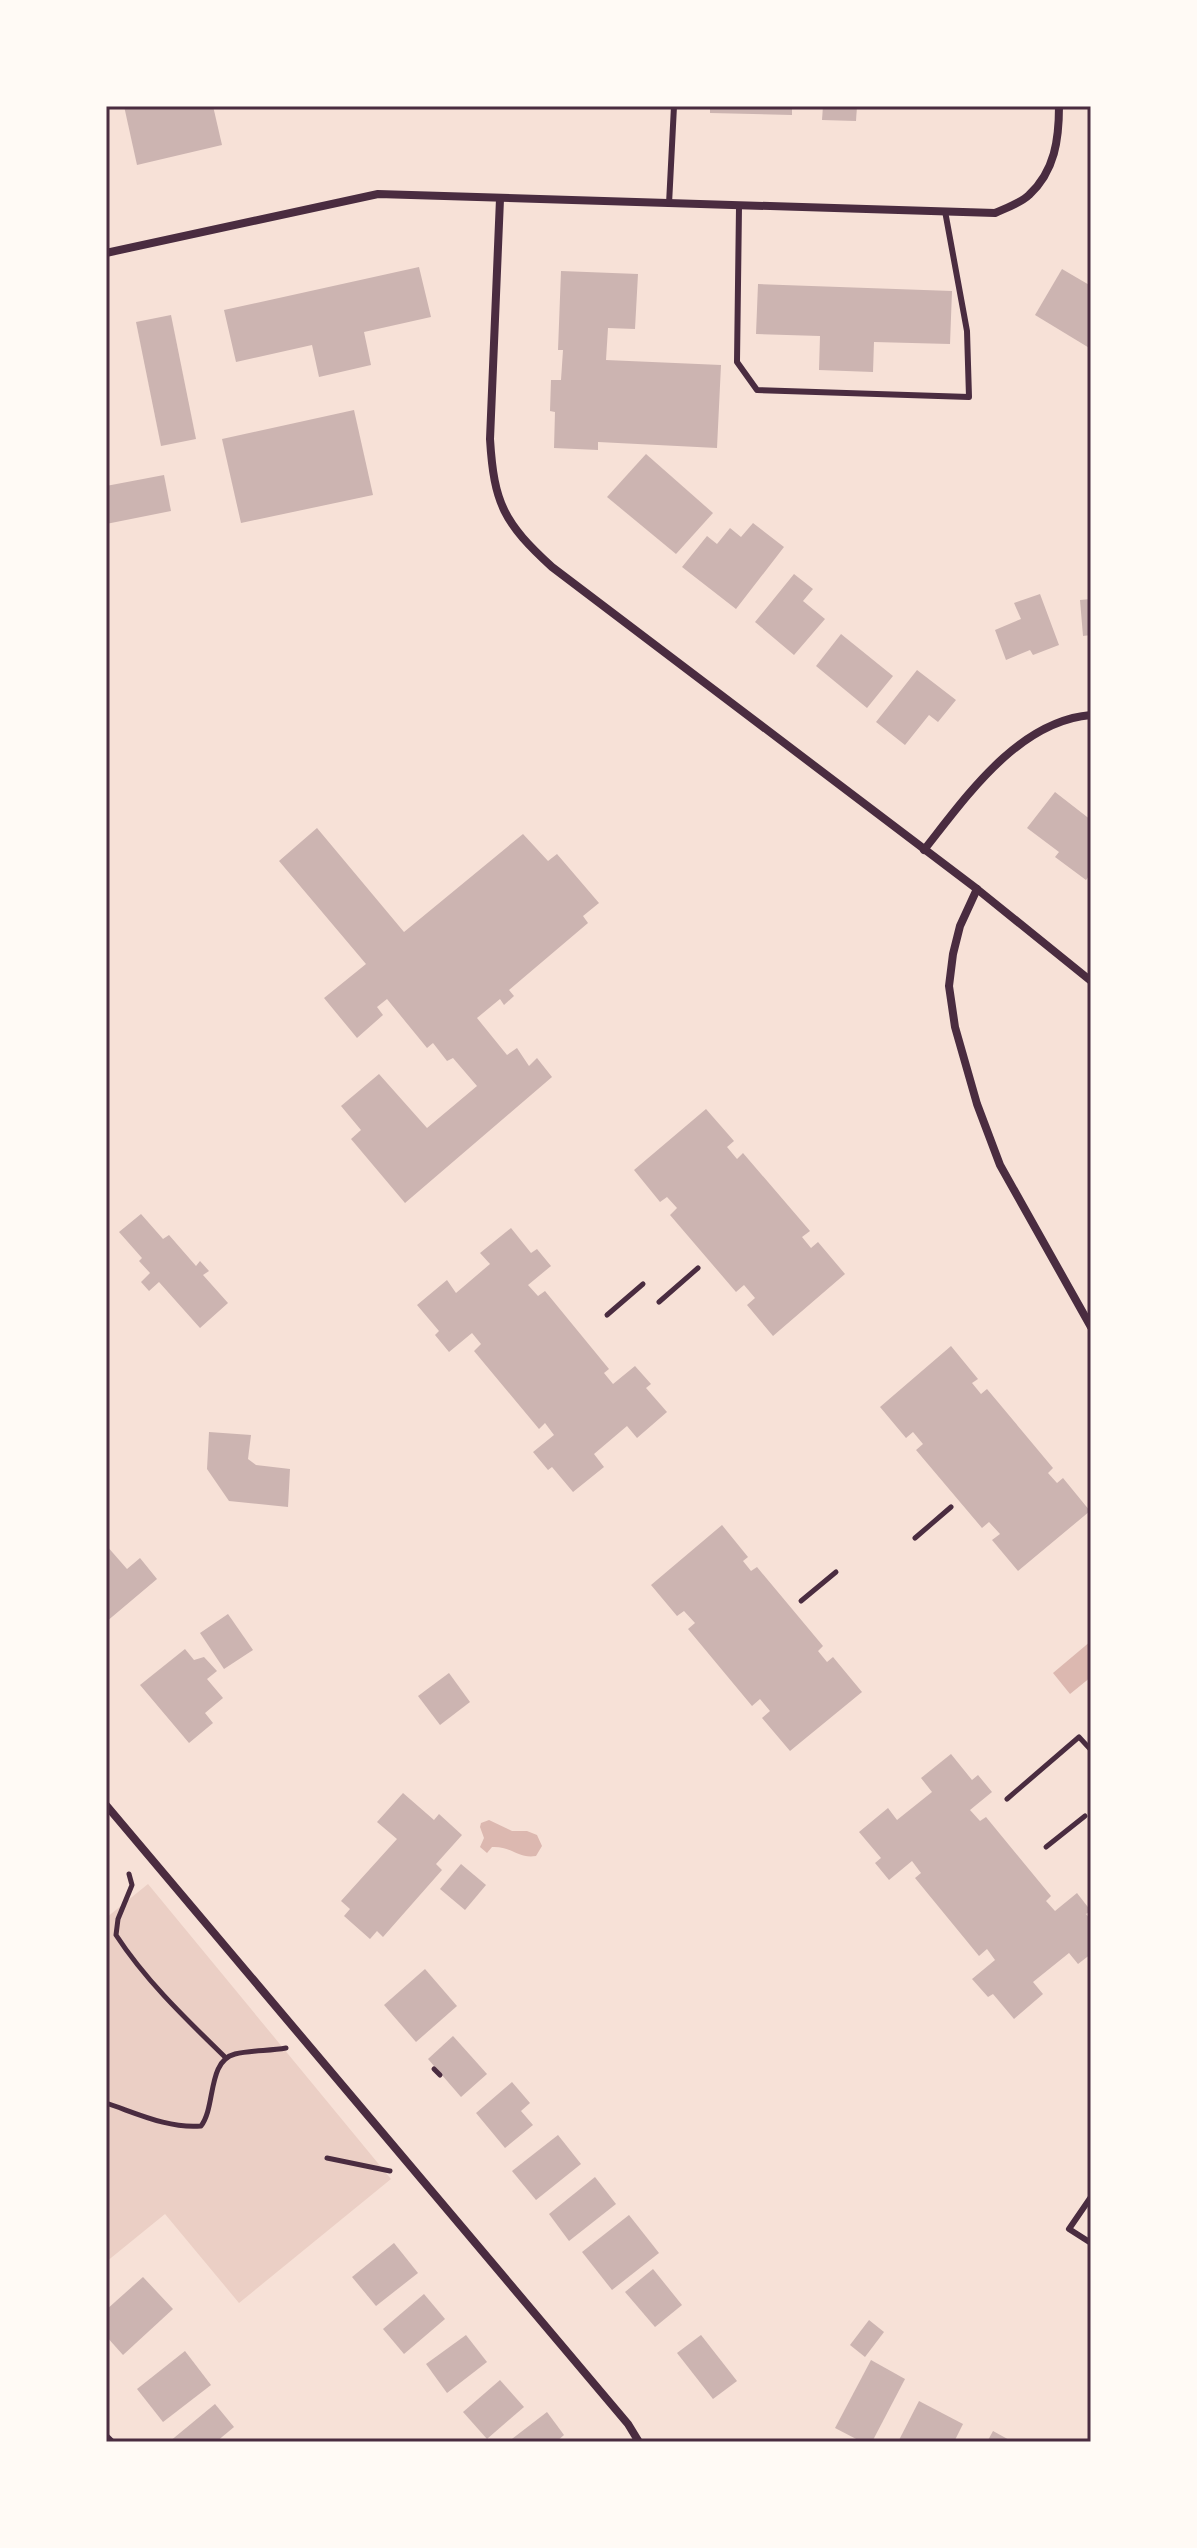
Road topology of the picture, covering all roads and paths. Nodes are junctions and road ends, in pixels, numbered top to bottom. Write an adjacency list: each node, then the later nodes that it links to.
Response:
1 (674, 106): 4 (lane)
2 (1059, 106): 6 (street)
3 (500, 199): 4 (street); 7 (street); 9 (street)
4 (669, 204): 5 (street)
5 (739, 207): 6 (street); 6 (lane)
6 (945, 211)
7 (106, 253)
8 (1091, 715): 9 (street)
9 (924, 850): 10 (street)
10 (977, 889): 11 (street); 16 (street)
11 (1091, 981)
12 (698, 1268): 14 (path)
13 (643, 1284): 15 (path)
14 (659, 1302)
15 (607, 1315)
16 (1091, 1327)
17 (951, 1507): 18 (path)
18 (915, 1538)
19 (836, 1572): 20 (path)
20 (801, 1601)
21 (1091, 1750): 22 (path)
22 (1007, 1799)
23 (106, 1805): 27 (street)
24 (1085, 1816): 25 (path)
25 (1046, 1847)
26 (129, 1874): 28 (path)
27 (306, 2044): 28 (path); 33 (street)
28 (226, 2058): 31 (path)
29 (434, 2069): 30 (path)
30 (440, 2075)
31 (106, 2103)
32 (327, 2158): 33 (path)
33 (404, 2161): 38 (street)
34 (1091, 2197): 35 (lane)
35 (1091, 2243)
36 (106, 2437): 37 (street)
37 (111, 2442)
38 (639, 2442)

